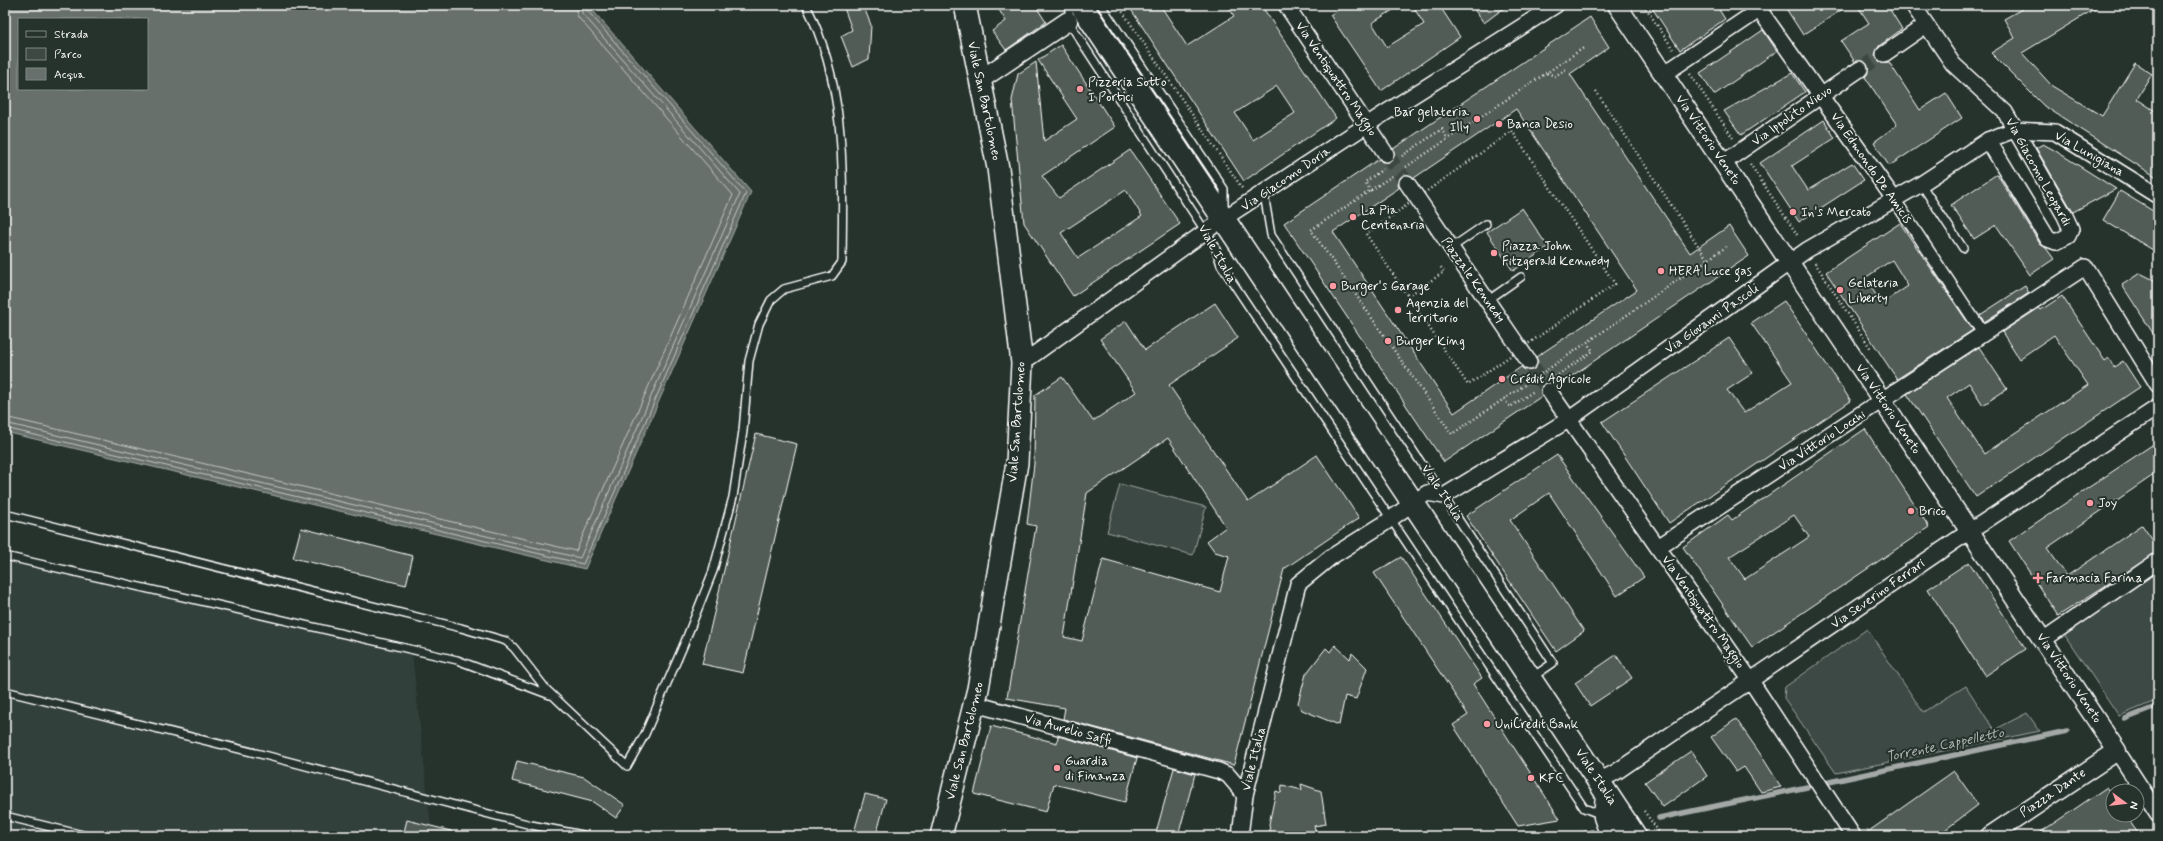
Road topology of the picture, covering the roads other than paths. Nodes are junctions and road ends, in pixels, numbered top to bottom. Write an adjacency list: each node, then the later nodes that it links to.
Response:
1 (806, 5): 54 (lane)
2 (965, 5): 14 (main road, Viale San Bartolomeo)
3 (1101, 5): 26 (lane, Viale Italia)
4 (1286, 5): 16 (street, Via Ventiquattro Maggio)
5 (1556, 5): 16 (street, Via Giacomo Doria)
6 (1617, 5): 13 (street, Via Vittorio Veneto)
7 (1913, 5): 10 (street, Via Giacomo Leopardi)
8 (1757, 7): 13 (street); 15 (street, Via Edmondo De Amicis)
9 (1073, 10): 14 (street); 26 (main road, Viale Italia); 28 (lane, Viale Italia)
10 (1926, 24): 11 (street); 17 (street, Via Giacomo Leopardi)
11 (1884, 54)
12 (1860, 69): 15 (street, Via Ippolito Nievo)
13 (1664, 74): 20 (street, Via Vittorio Veneto)
14 (980, 80): 36 (main road, Viale San Bartolomeo)
15 (1820, 96): 20 (street, Via Ippolito Nievo); 25 (street, Via Edmondo De Amicis)
16 (1367, 126): 19 (street, Via Ventiquattro Maggio); 23 (street, Via Giacomo Doria)
17 (2014, 130): 18 (street, Via Giovanni Pascoli); 18 (street, Via Giacomo Leopardi); 24 (street, Via Lunigiana)
18 (1988, 140): 22 (street, Via Giovanni Pascoli)
19 (1386, 154)
20 (1723, 163): 31 (street, Via Vittorio Veneto)
21 (1402, 175): 29 (street, Piazzale Kennedy)
22 (1921, 184): 25 (street, Via Giovanni Pascoli); 30 (lane)
23 (1264, 194): 26 (street, Via Giacomo Doria); 42 (lane, Viale Italia)
24 (2158, 196)
25 (1894, 199): 31 (street, Via Giovanni Pascoli); 34 (street, Via Edmondo De Amicis)
26 (1223, 219): 28 (street, Via Giacomo Doria); 43 (main road, Viale Italia)
27 (1486, 224): 29 (lane)
28 (1206, 232): 36 (street, Via Giacomo Doria); 45 (lane, Viale Italia)
29 (1451, 248): 33 (street, Piazzale Kennedy)
30 (1963, 248)
31 (1791, 263): 39 (street, Via Vittorio Veneto); 41 (street, Via Giovanni Pascoli)
32 (1521, 277): 33 (lane)
33 (1487, 301): 35 (street, Piazzale Kennedy)
34 (1983, 333): 37 (street, Via Vittorio Locchi); 39 (street, Via Vittorio Locchi)
35 (1529, 362)
36 (1022, 363): 55 (main road, Viale San Bartolomeo)
37 (2158, 385)
38 (1550, 391): 41 (street, Via Ventiquattro Maggio)
39 (1883, 401): 46 (street, Via Vittorio Veneto); 47 (street, Via Vittorio Locchi)
40 (2158, 407): 46 (street, Via Severino Ferrari)
41 (1568, 420): 42 (street, Via Giovanni Pascoli); 47 (street, Via Ventiquattro Maggio)
42 (1444, 496): 43 (street); 51 (lane, Viale Italia)
43 (1413, 504): 45 (street, Viale Italia); 51 (main road, Viale Italia)
44 (5, 514): 54 (lane)
45 (1392, 518): 58 (street, Viale Italia); 61 (lane, Viale Italia)
46 (1970, 531): 50 (street, Via Vittorio Veneto); 52 (street, Via Severino Ferrari)
47 (1658, 547): 52 (street, Via Ventiquattro Maggio)
48 (5, 556): 54 (lane)
49 (2158, 561): 50 (street)
50 (2044, 640): 56 (street, Via Vittorio Veneto)
51 (1530, 679): 57 (main road, Viale Italia)
52 (1751, 681): 57 (street, Via Severino Ferrari); 67 (street, Via Ventiquattro Maggio)
53 (5, 691): 63 (lane)
54 (554, 696)
55 (975, 704): 58 (street, Via Aurelio Saffi); 64 (main road, Viale San Bartolomeo)
56 (2117, 751): 59 (street, Via Vittorio Veneto); 68 (street, Piazza Dante)
57 (1603, 788): 61 (main road); 66 (main road, Viale Italia)
58 (1245, 795): 65 (street, Viale Italia)
59 (2158, 814)
60 (5, 816): 62 (lane)
61 (1609, 826)
62 (87, 836)
63 (588, 836)
64 (941, 836)
65 (1240, 836)
66 (1635, 836)
67 (1853, 836)
68 (1990, 836)

